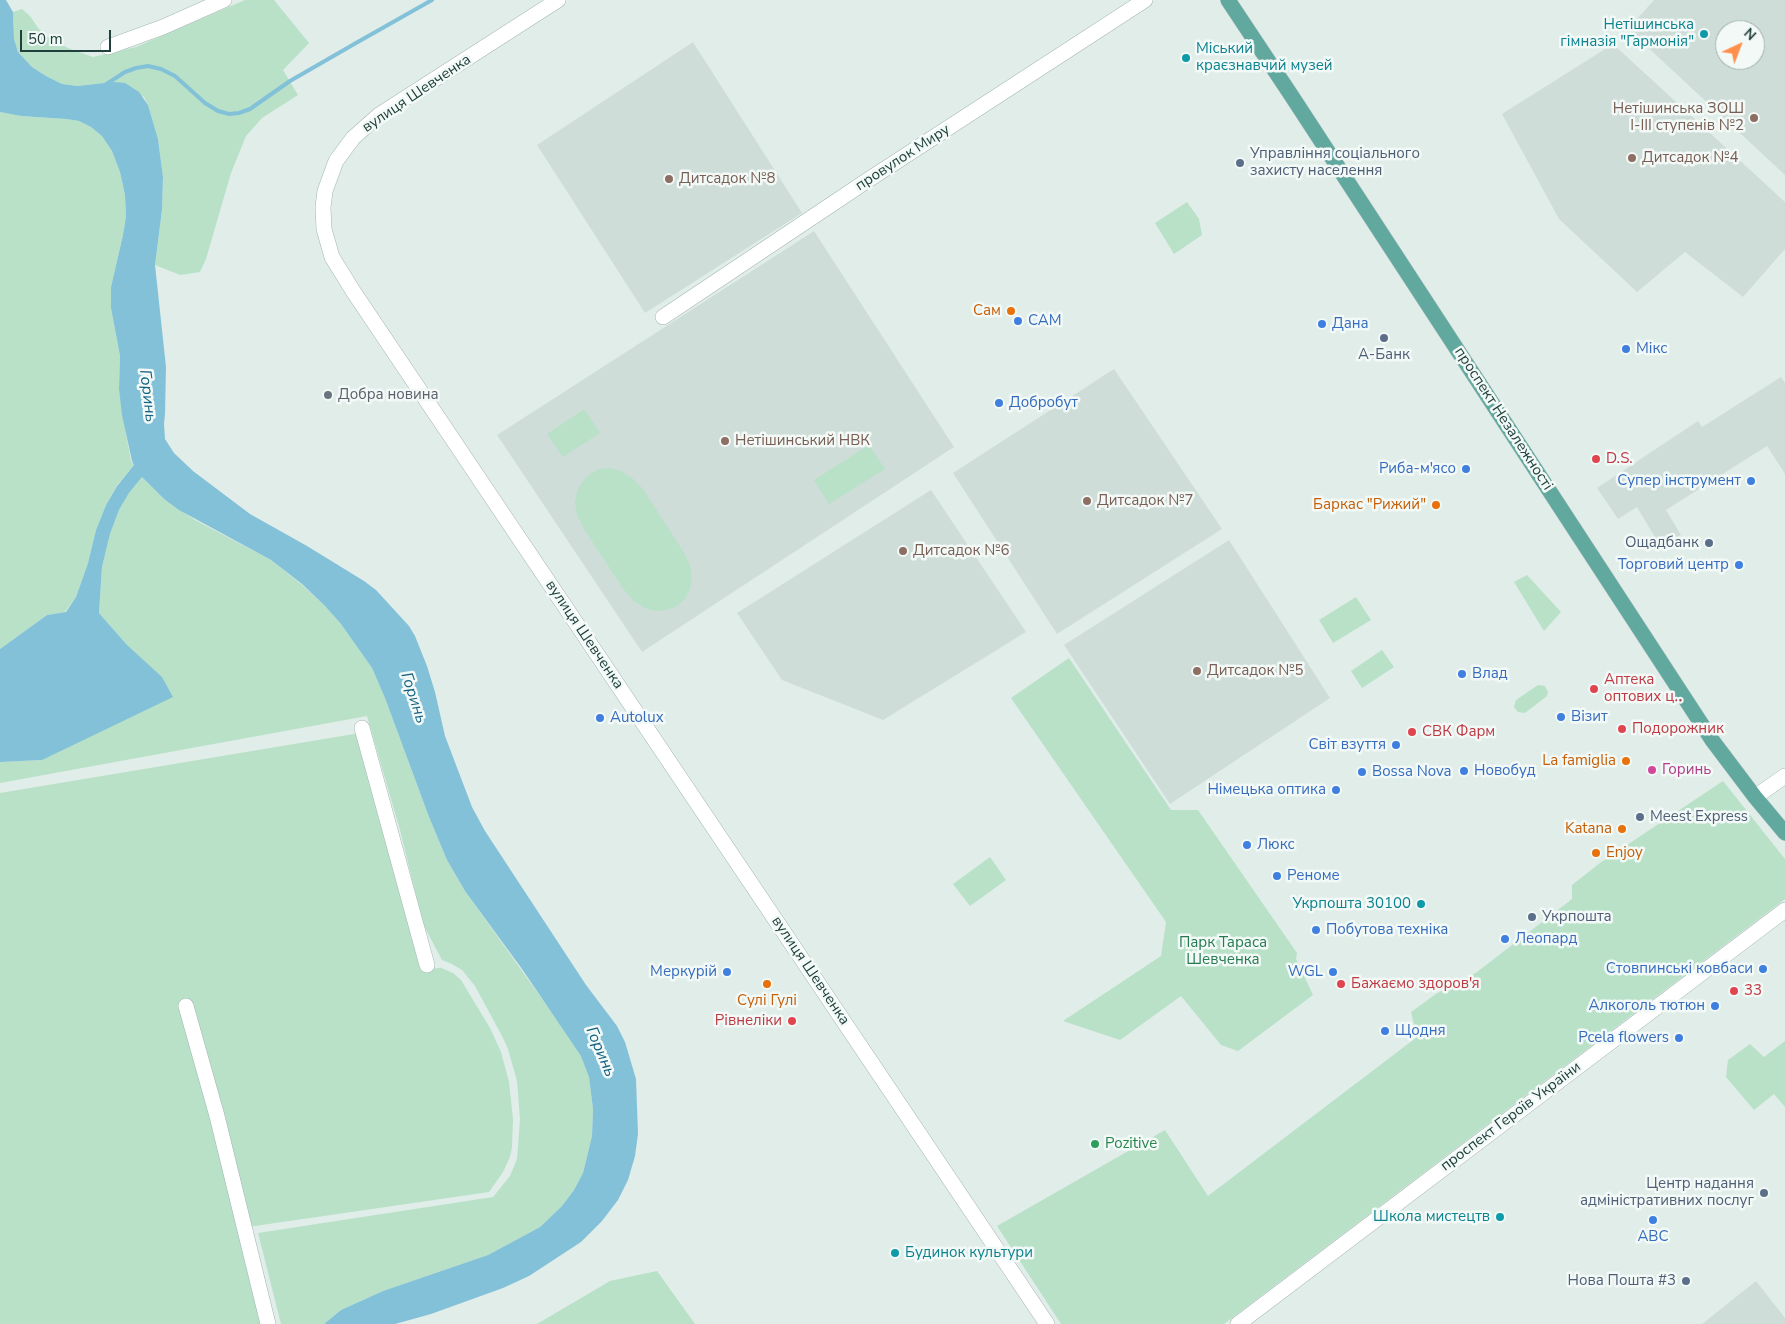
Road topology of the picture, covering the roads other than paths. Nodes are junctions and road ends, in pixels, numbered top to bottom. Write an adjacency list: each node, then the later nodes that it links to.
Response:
1 (224, 0): 5 (street)
2 (558, 0): 15 (street, вулиця Шевченка)
3 (1145, 0): 6 (street, провулок Миру)
4 (1228, 0): 9 (main road, проспект Незалежності)
5 (108, 46)
6 (663, 317)
7 (362, 728): 12 (street)
8 (1785, 776): 9 (street)
9 (1755, 797): 10 (main road, проспект Незалежності)
10 (1785, 833)
11 (1785, 910): 16 (street, проспект Героїв України)
12 (427, 965)
13 (186, 1006): 14 (street)
14 (268, 1324)
15 (1047, 1324)
16 (1238, 1324)

